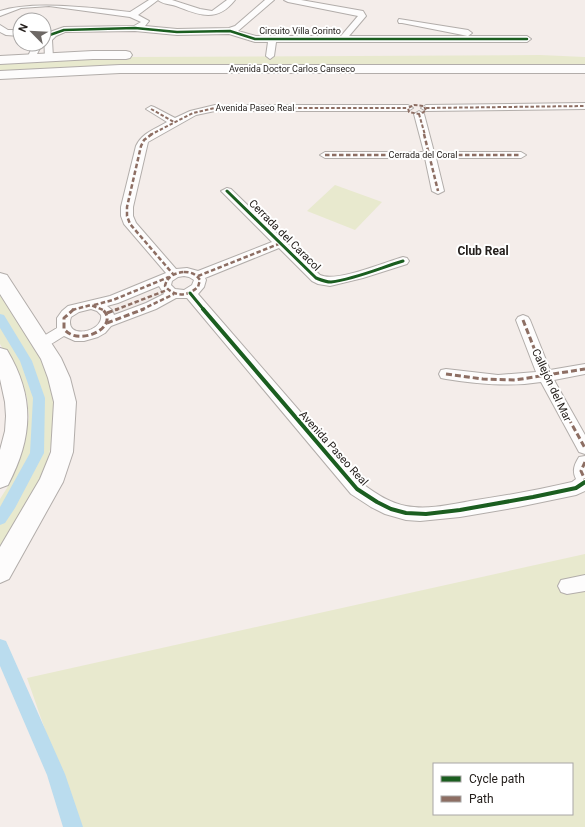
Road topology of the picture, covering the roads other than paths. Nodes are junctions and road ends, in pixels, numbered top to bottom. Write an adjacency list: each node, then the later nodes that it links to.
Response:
1 (154, 0): 11 (street)
2 (162, 0): 3 (street)
3 (231, 0)
4 (270, 0): 16 (street, Circuito Villa Corinto)
5 (288, 0): 18 (street, Circuito Villa Corinto)
6 (42, 2): 8 (street); 11 (street)
7 (0, 5): 8 (street)
8 (9, 9): 10 (street)
9 (409, 12): 13 (street)
10 (0, 14)
11 (132, 15): 12 (street)
12 (145, 21): 14 (street); 15 (street)
13 (402, 21): 21 (street); 22 (street)
14 (134, 28): 15 (street, Circuito Villa Corinto); 17 (street, Circuito Villa Corinto)
15 (159, 30): 16 (street, Circuito Villa Corinto)
16 (230, 31): 20 (street, Circuito Villa Corinto)
17 (52, 34)
18 (345, 39): 20 (street, Circuito Villa Corinto); 21 (street)
19 (527, 39): 22 (street)
20 (272, 40): 27 (street)
21 (388, 40): 22 (street)
22 (495, 40)
23 (34, 52): 29 (street)
24 (49, 52): 30 (street)
25 (139, 55): 30 (main road)
26 (254, 56): 27 (main road, Avenida Doctor Carlos Canseco)
27 (270, 56): 28 (main road, Avenida Doctor Carlos Canseco)
28 (285, 56)
29 (31, 58): 30 (main road); 31 (main road)
30 (49, 58)
31 (0, 60)
32 (585, 69): 33 (main road, Avenida Doctor Carlos Canseco)
33 (0, 75)
34 (585, 106): 36 (street)
35 (151, 109): 37 (street)
36 (422, 111): 37 (street, Avenida Paseo Real); 39 (street)
37 (174, 122): 47 (street, Avenida Paseo Real)
38 (325, 155): 39 (street, Cerrada del Coral)
39 (430, 155): 40 (street, Cerrada del Coral); 42 (street)
40 (521, 155)
41 (227, 191): 43 (street, Cerrada del Caracol)
42 (438, 191)
43 (281, 243): 44 (street, Cerrada del Caracol); 45 (street)
44 (403, 261)
45 (198, 276): 47 (street); 48 (street)
46 (0, 279): 53 (main road)
47 (171, 284): 48 (street); 49 (street); 50 (street)
48 (190, 293): 61 (street, Avenida Paseo Real)
49 (91, 305): 50 (street); 52 (street)
50 (107, 318): 52 (street)
51 (523, 320): 57 (street, Callejón del Mar)
52 (64, 330): 53 (street)
53 (42, 344): 62 (main road)
54 (0, 355): 60 (main road)
55 (585, 368): 57 (street)
56 (446, 374): 57 (street)
57 (545, 376): 58 (street, Callejón del Mar)
58 (585, 448)
59 (585, 462): 61 (street)
60 (0, 478)
61 (585, 481)
62 (0, 571)
63 (585, 583): 64 (street)
64 (567, 586)

